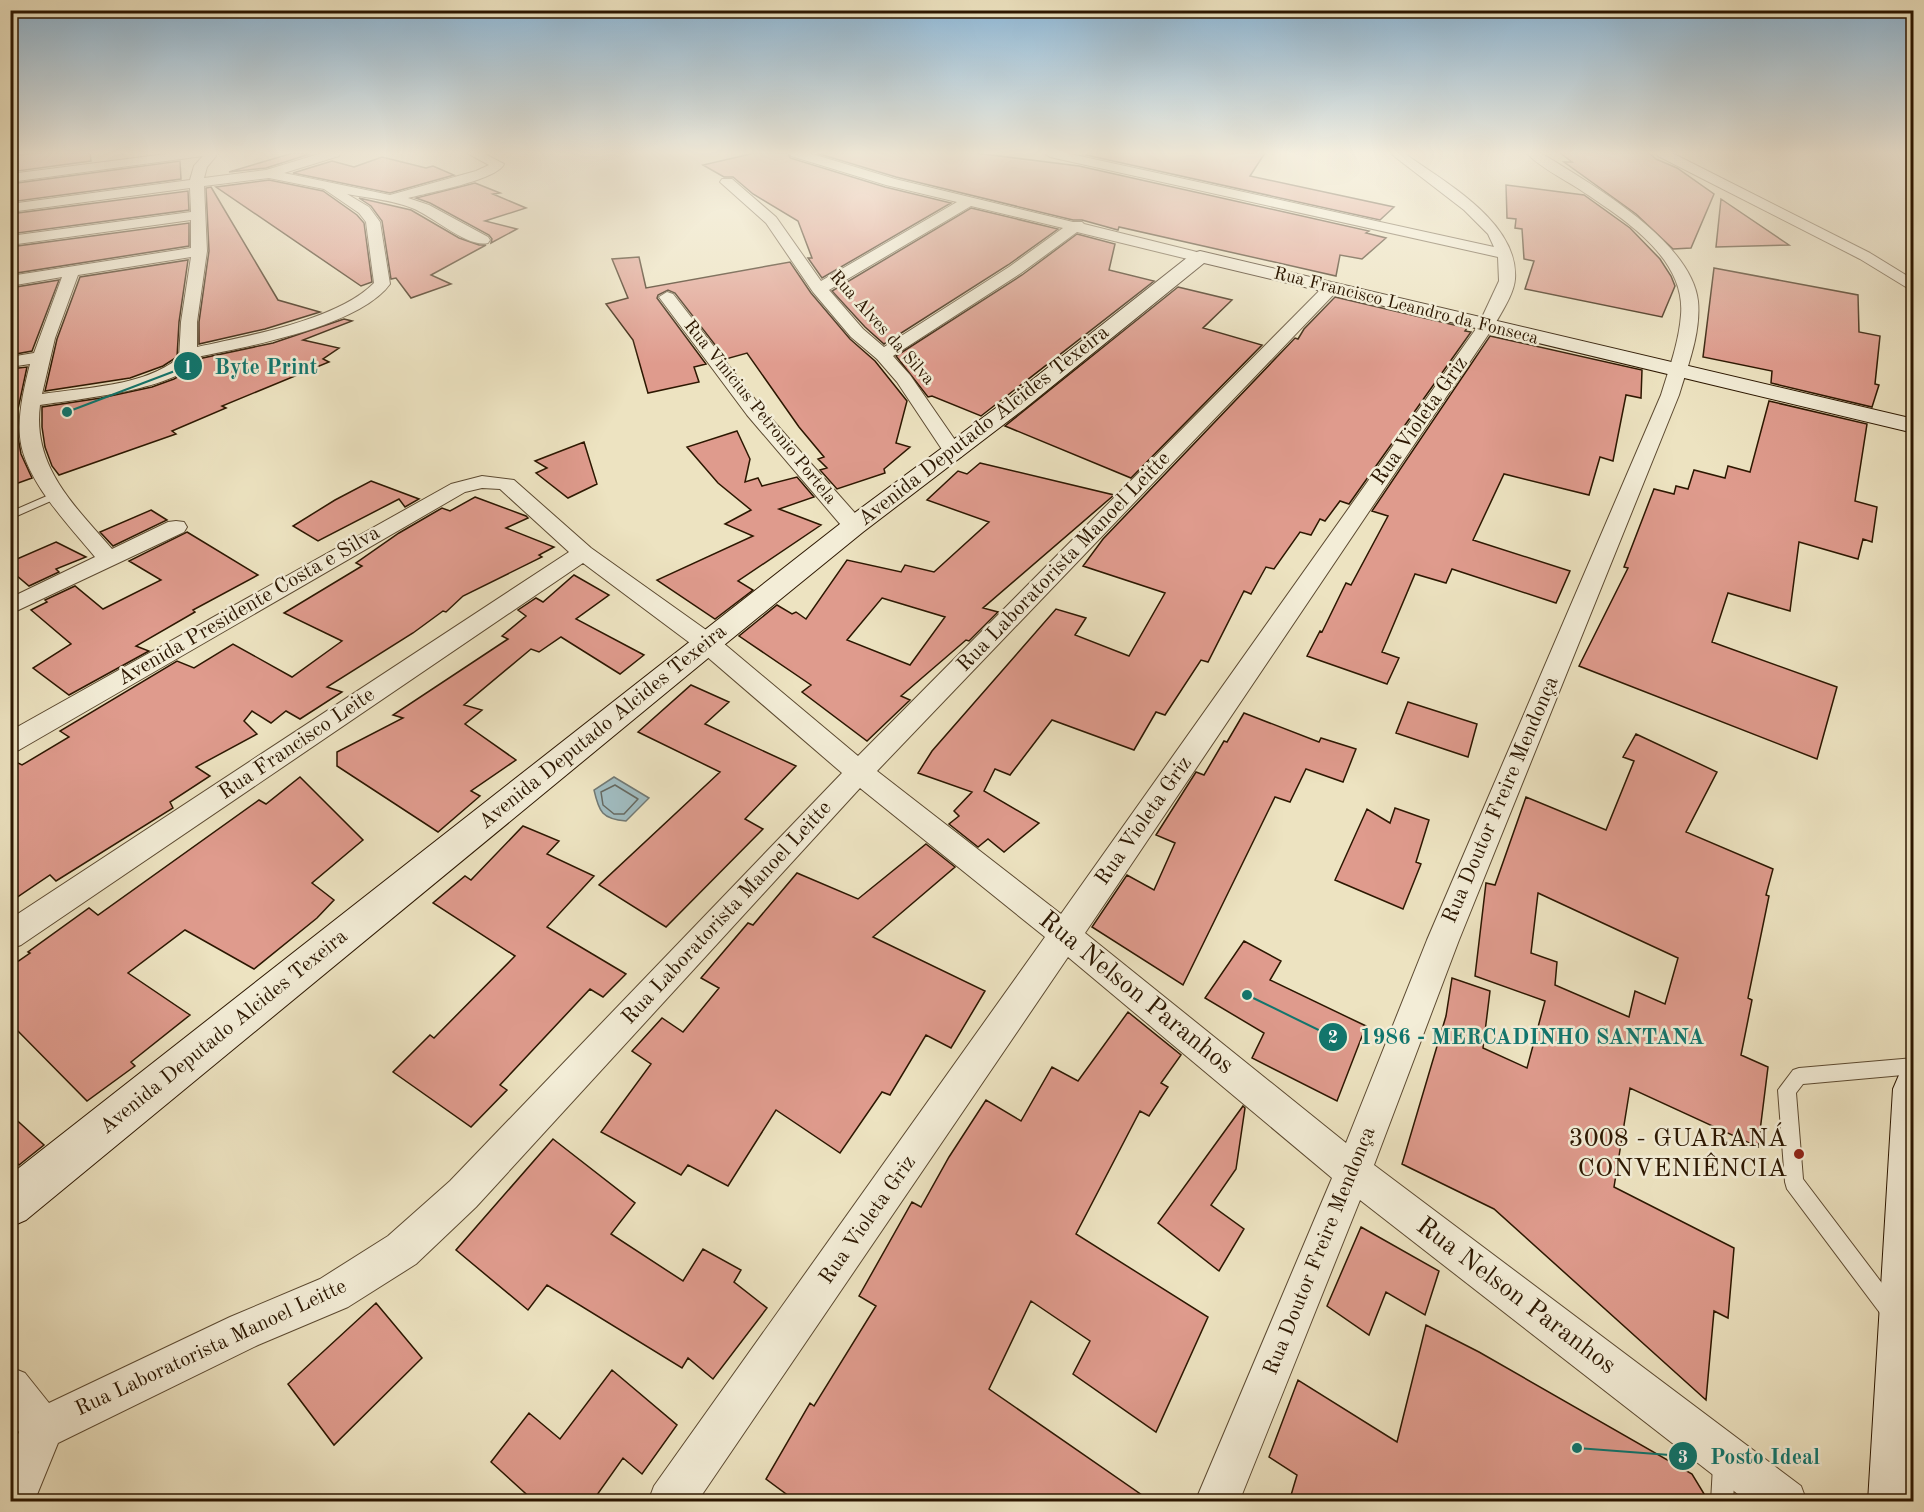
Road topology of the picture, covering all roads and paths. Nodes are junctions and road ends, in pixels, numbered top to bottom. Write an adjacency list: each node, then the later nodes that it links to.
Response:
1 (138, 224): 14 (street)
2 (197, 224): 15 (street)
3 (373, 224): 25 (street)
4 (448, 224): 13 (street)
5 (774, 224): 22 (street, Rua Alves da Silva)
6 (931, 224): 22 (street)
7 (1071, 224): 12 (street, Rua Francisco Leandro da Fonseca)
8 (1368, 224): 16 (street)
9 (1487, 224): 16 (street, Rua Violeta Griz)
10 (1634, 224): 29 (street, Rua Doutor Freire Mendonça)
11 (1801, 224): 20 (street)
12 (1077, 225): 17 (street, Rua Francisco Leandro da Fonseca); 26 (street)
13 (483, 240)
14 (10, 242)
15 (199, 250): 18 (street); 25 (street)
16 (1505, 254): 24 (street, Rua Violeta Griz)
17 (1200, 256): 21 (main road, Rua Francisco Leandro da Fonseca); 32 (main road, Avenida Deputado Alcides Texeira)
18 (72, 271): 19 (street); 27 (street)
19 (10, 281)
20 (1914, 287)
21 (1331, 288): 24 (main road, Rua Francisco Leandro da Fonseca); 43 (street, Rua Laboratorista Manoel Leitte)
22 (819, 289): 26 (street, Rua Alves da Silva)
23 (667, 297): 36 (street, Rua Vinicius Petronio Portela)
24 (1486, 326): 29 (main road, Rua Francisco Leandro da Fonseca); 44 (street, Rua Violeta Griz)
25 (188, 354): 30 (street)
26 (883, 355): 32 (street, Rua Alves da Silva)
27 (40, 357): 28 (street); 30 (street)
28 (10, 362)
29 (1677, 370): 31 (main road, Rua Francisco Leandro da Fonseca); 48 (street, Rua Doutor Freire Mendonça)
30 (32, 401): 34 (street)
31 (1914, 426)
32 (954, 453): 36 (main road, Avenida Deputado Alcides Texeira)
33 (492, 481): 38 (street, Rua Nelson Paranhos); 42 (street, Avenida Presidente Costa e Silva)
34 (56, 495): 35 (lane); 39 (street)
35 (10, 516)
36 (854, 526): 41 (main road, Avenida Deputado Alcides Texeira)
37 (176, 527): 39 (street)
38 (583, 553): 41 (street, Rua Nelson Paranhos); 45 (street, Rua Francisco Leite)
39 (108, 558): 40 (street)
40 (10, 607)
41 (707, 643): 43 (street, Rua Nelson Paranhos); 49 (main road, Avenida Deputado Alcides Texeira)
42 (10, 743)
43 (860, 772): 44 (street, Rua Nelson Paranhos); 52 (street, Rua Laboratorista Manoel Leitte)
44 (1065, 934): 48 (street, Rua Nelson Paranhos); 55 (street, Rua Violeta Griz)
45 (10, 936)
46 (1914, 1066): 50 (lane)
47 (1914, 1089): 50 (main road)
48 (1353, 1172): 53 (street, Rua Nelson Paranhos); 56 (street, Rua Doutor Freire Mendonça)
49 (10, 1204)
50 (1903, 1326): 59 (main road)
51 (10, 1388): 52 (street)
52 (44, 1428): 54 (street)
53 (1724, 1455): 57 (lane); 58 (street, Rua Nelson Paranhos)
54 (11, 1502)
55 (670, 1502)
56 (1217, 1502)
57 (1722, 1502)
58 (1785, 1502)
59 (1895, 1502)

